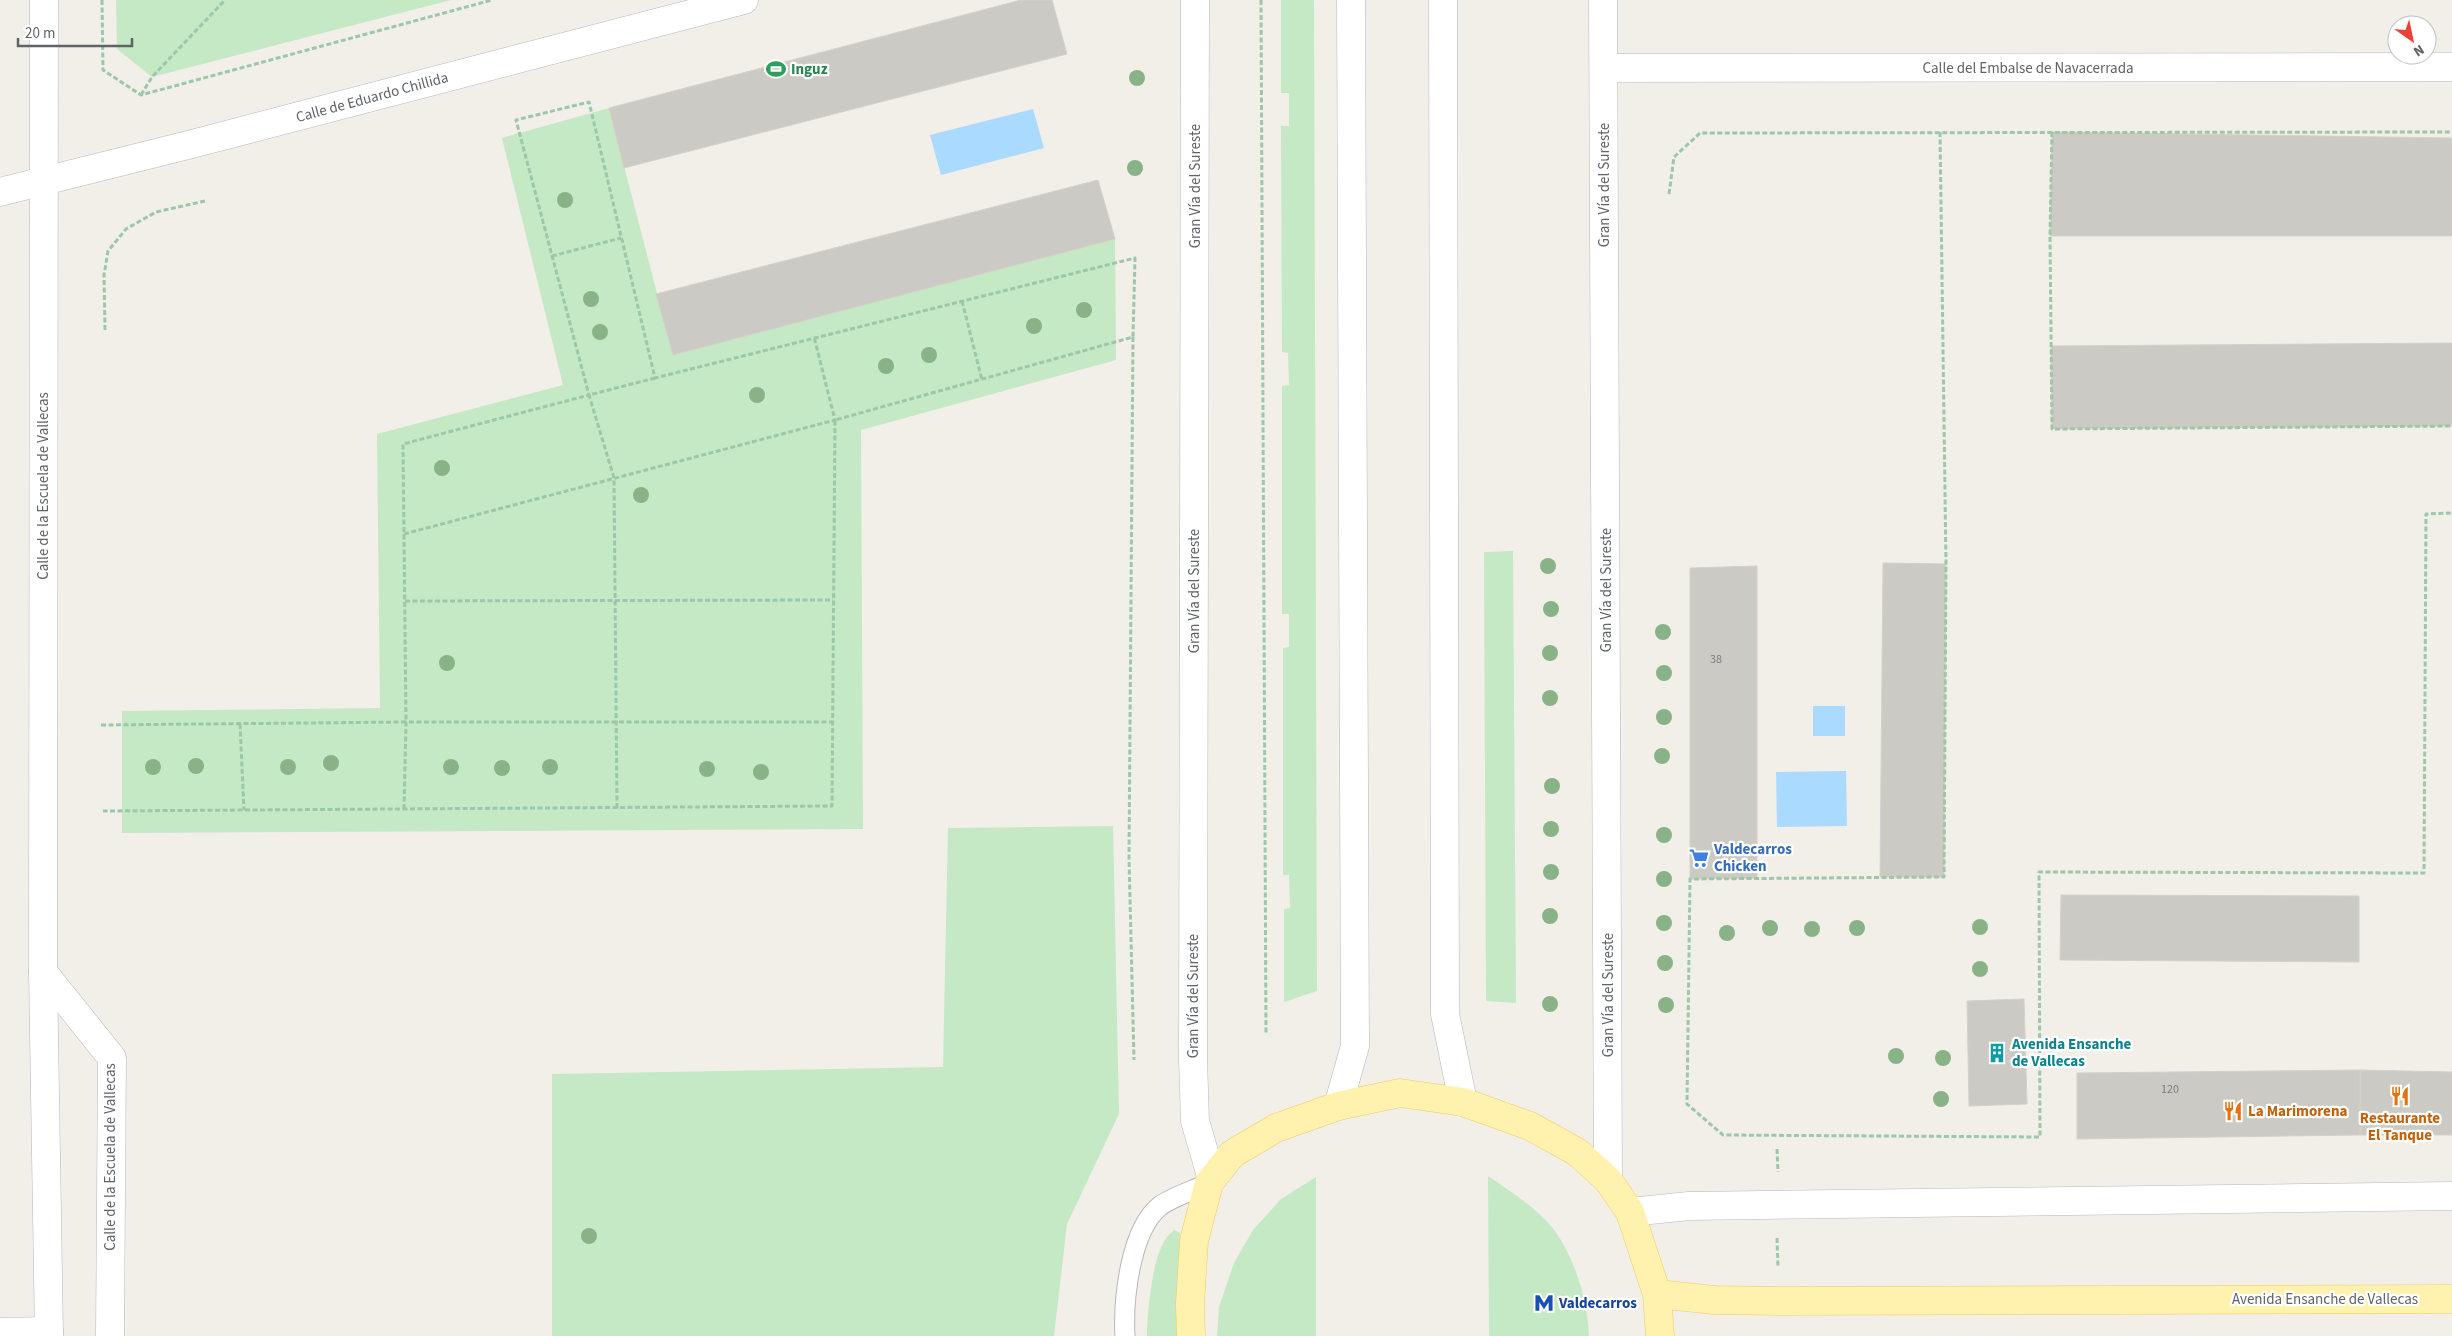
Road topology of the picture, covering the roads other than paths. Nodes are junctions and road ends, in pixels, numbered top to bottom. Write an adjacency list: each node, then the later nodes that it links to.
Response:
1 (44, 0): 9 (street, Calle de la Escuela de Vallecas)
2 (744, 0): 9 (street, Calle de Eduardo Chillida)
3 (1195, 0): 15 (street, Gran Vía del Sureste)
4 (1352, 0): 13 (street)
5 (1443, 0): 12 (street)
6 (1603, 0): 8 (street, Gran Vía del Sureste)
7 (2452, 66): 8 (street, Calle del Embalse de Navacerrada)
8 (1604, 68): 14 (street, Gran Vía del Sureste)
9 (45, 181): 10 (street, Calle de Eduardo Chillida); 11 (street, Calle de la Escuela de Vallecas)
10 (0, 192)
11 (43, 972): 21 (street, Calle de la Escuela de Vallecas); 22 (street, Calle de la Escuela de Vallecas)
12 (1463, 1102): 13 (main road); 14 (main road)
13 (1338, 1106): 15 (main road)
14 (1608, 1180): 17 (main road)
15 (1211, 1181): 23 (lane); 24 (main road)
16 (2452, 1196): 17 (street)
17 (1630, 1212): 18 (main road)
18 (1657, 1294): 19 (main road, Avenida Ensanche de Vallecas); 25 (main road)
19 (2452, 1298)
20 (0, 1332): 21 (street)
21 (49, 1334)
22 (110, 1336)
23 (1124, 1336)
24 (1191, 1336)
25 (1660, 1336)

